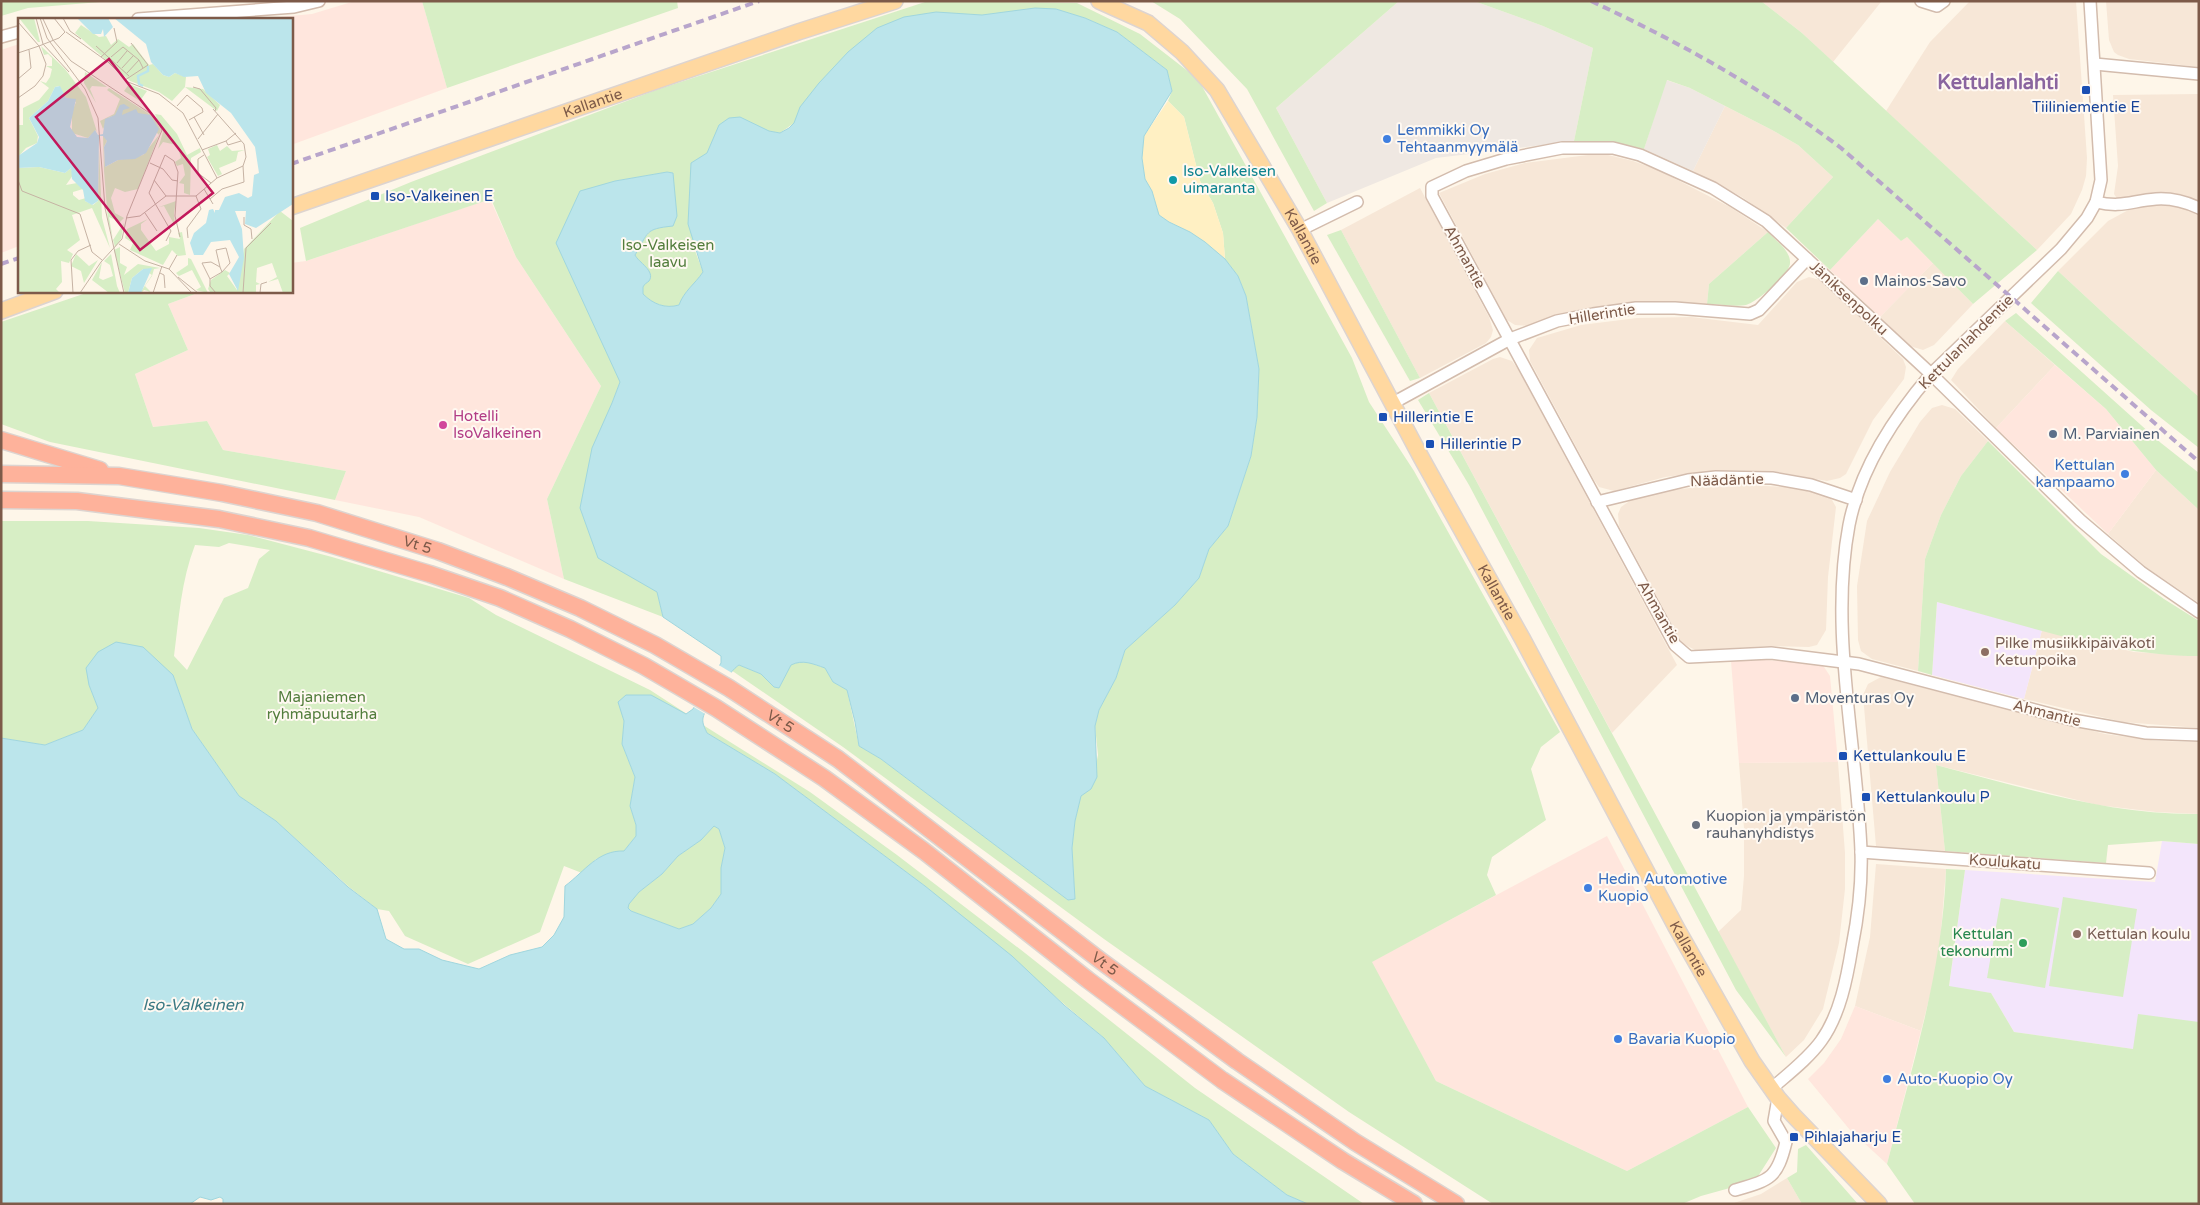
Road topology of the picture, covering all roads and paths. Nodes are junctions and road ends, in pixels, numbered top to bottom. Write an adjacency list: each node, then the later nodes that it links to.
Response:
1 (319, 1): 7 (street)
2 (895, 1): 15 (main road, Kallantie)
3 (1099, 1): 17 (main road, Kallantie)
4 (1921, 1): 5 (street)
5 (1944, 1)
6 (2090, 1): 10 (street, Kettulanlahdentie)
7 (151, 18)
8 (18, 32): 9 (street)
9 (1, 38)
10 (2095, 64): 11 (street); 14 (street, Kettulanlahdentie)
11 (2199, 74)
12 (1432, 187): 18 (street, Jäniksenpolku); 21 (street, Ahmantie)
13 (1357, 202): 17 (street)
14 (2096, 202): 16 (street); 22 (street, Kettulanlahdentie)
15 (292, 207)
16 (2199, 208)
17 (1300, 230): 23 (main road, Kallantie)
18 (1807, 259): 21 (street, Hillerintie); 22 (street, Jäniksenpolku)
19 (52, 292): 20 (main road)
20 (1, 310)
21 (1510, 339): 23 (street, Hillerintie); 29 (street, Ahmantie)
22 (1931, 374): 28 (street, Kettulanlahdentie); 30 (street, Jäniksenpolku)
23 (1393, 403): 35 (main road, Kallantie)
24 (1, 440): 26 (highway)
25 (1, 474): 26 (highway, Vt 5)
26 (119, 476): 38 (highway, Vt 5)
27 (1, 500): 37 (highway, Vt 5)
28 (1856, 500): 29 (street, Näädäntie); 31 (street, Kettulanlahdentie)
29 (1597, 502): 31 (street, Ahmantie)
30 (2199, 612)
31 (1844, 662): 32 (street, Ahmantie); 33 (street, Kettulanlahdentie)
32 (2199, 736)
33 (1861, 852): 34 (street, Koulukatu); 35 (street, Kettulanlahdentie)
34 (2149, 873)
35 (1774, 1093): 36 (street); 39 (main road, Kallantie)
36 (1735, 1190)
37 (1414, 1204)
38 (1456, 1204)
39 (1879, 1204)

